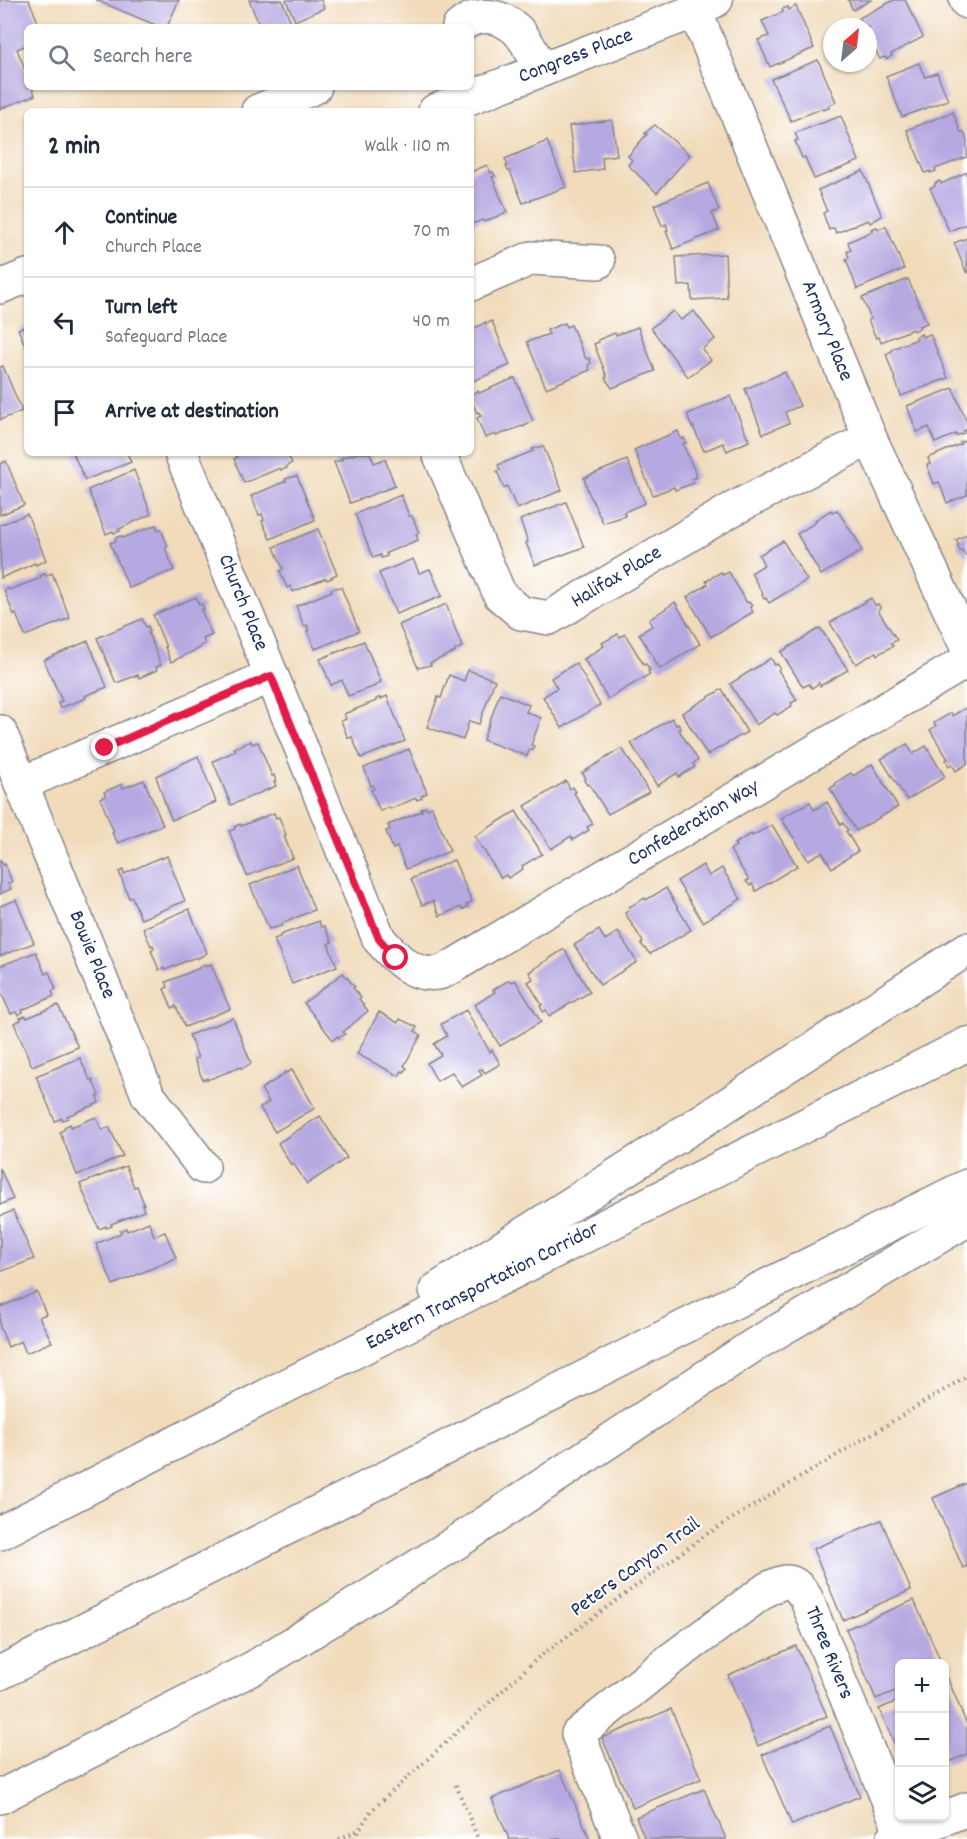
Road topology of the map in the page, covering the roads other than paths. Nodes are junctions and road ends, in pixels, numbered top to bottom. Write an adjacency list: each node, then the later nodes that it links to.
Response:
1 (706, 5): 3 (main road, Congress Place); 11 (main road, Armory Place)
2 (462, 24): 3 (main road)
3 (542, 70): 6 (main road, Congress Place)
4 (308, 90): 5 (main road)
5 (265, 108)
6 (443, 108)
7 (598, 262): 9 (main road)
8 (24, 277): 10 (main road)
9 (474, 283)
10 (0, 287)
11 (870, 438): 13 (main road, Halifax Place); 14 (main road, Armory Place)
12 (182, 456): 16 (main road, Church Place)
13 (440, 456)
14 (967, 647)
15 (967, 661): 20 (main road, Confederation Way)
16 (271, 676): 18 (main road); 20 (main road, Church Place)
17 (0, 732): 18 (main road, Bowie Place)
18 (21, 784): 22 (main road, Bowie Place)
19 (967, 949): 25 (main road)
20 (416, 972)
21 (967, 1044): 25 (main road, Eastern Transportation Corridor)
22 (203, 1167)
23 (967, 1186): 27 (main road)
24 (967, 1220): 28 (main road)
25 (278, 1390): 26 (main road, Eastern Transportation Corridor)
26 (0, 1533)
27 (0, 1673)
28 (0, 1797)
29 (967, 1809): 30 (main road)
30 (900, 1838): 31 (main road, Three Rivers)
31 (621, 1839)

